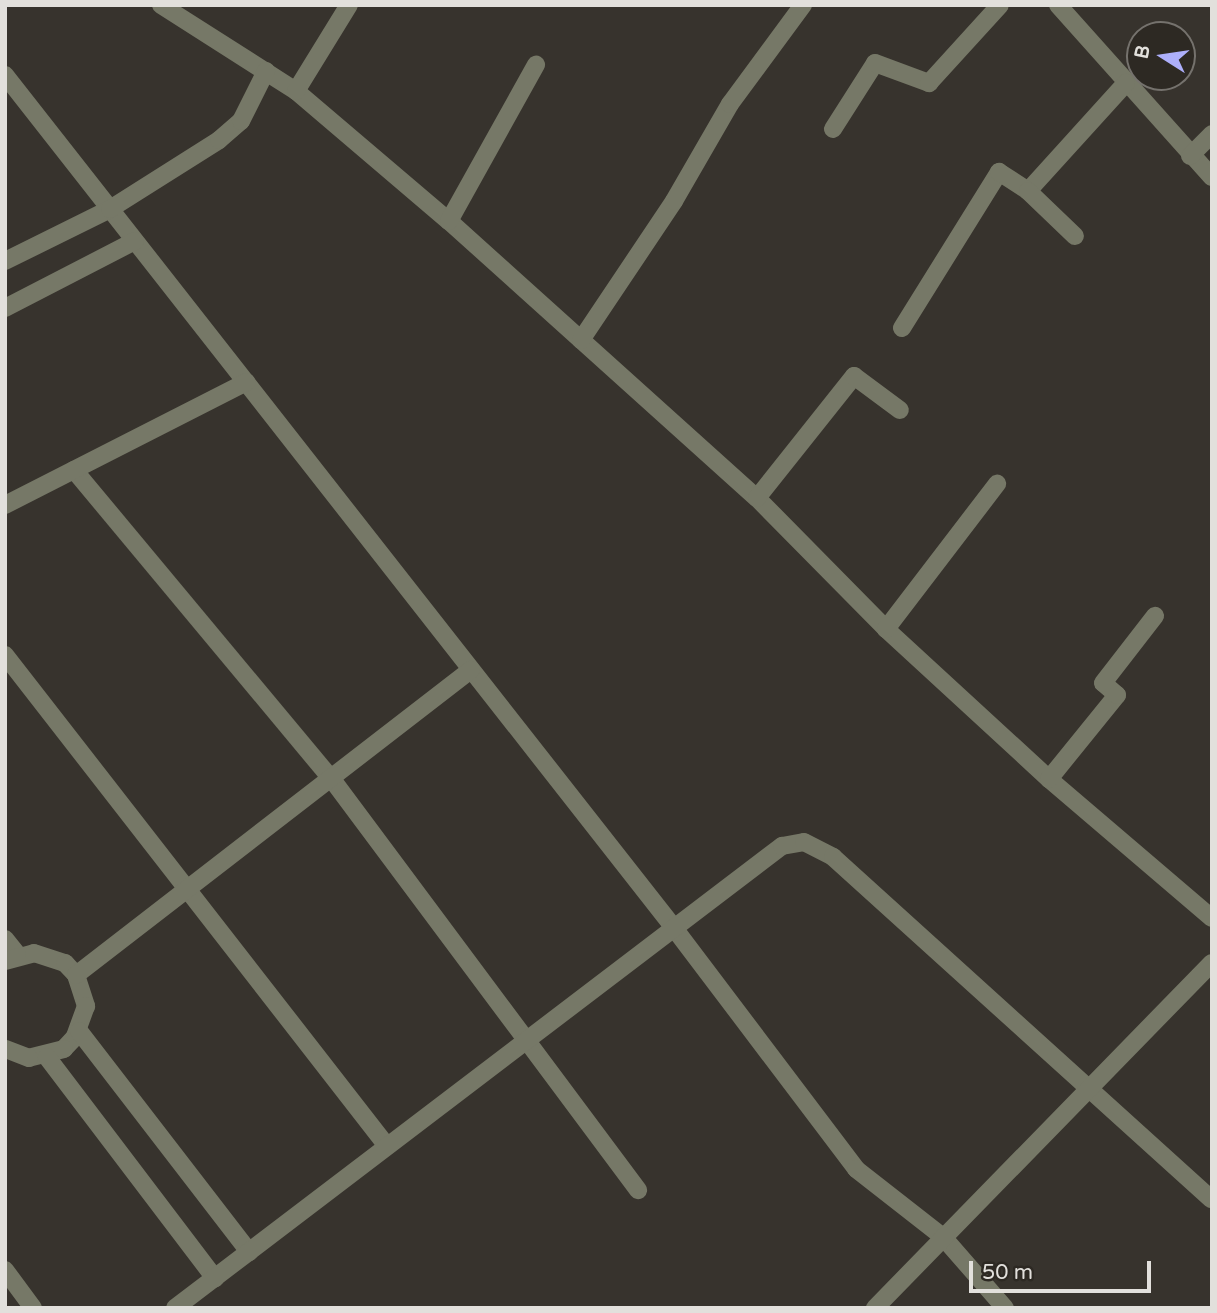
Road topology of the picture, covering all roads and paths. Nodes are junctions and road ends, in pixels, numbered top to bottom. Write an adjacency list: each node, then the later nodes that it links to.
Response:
1 (161, 5): 7 (street)
2 (349, 5): 10 (street)
3 (803, 5): 24 (street)
4 (1000, 5): 12 (street)
5 (1058, 5): 9 (street)
6 (536, 65): 18 (street)
7 (266, 71): 10 (street); 17 (street)
8 (5, 75): 17 (street)
9 (1126, 83): 16 (street)
10 (296, 91): 18 (street)
11 (1133, 91): 14 (street)
12 (834, 130)
13 (1212, 134): 14 (street)
14 (1190, 156): 15 (street)
15 (1212, 177)
16 (1028, 191): 19 (street); 23 (street)
17 (110, 209): 20 (street); 21 (street)
18 (449, 221): 24 (street)
19 (1074, 236)
20 (135, 241): 22 (street); 25 (street)
21 (5, 261)
22 (5, 307)
23 (902, 328)
24 (581, 340): 29 (street)
25 (246, 382): 27 (street); 34 (street)
26 (900, 410): 29 (street)
27 (74, 470): 30 (street); 35 (street)
28 (997, 484): 32 (street)
29 (757, 498): 32 (street)
30 (5, 505)
31 (1155, 616): 36 (street)
32 (886, 629): 36 (street)
33 (5, 654): 37 (street)
34 (471, 670): 35 (street); 39 (street)
35 (331, 778): 37 (street); 45 (street)
36 (1049, 779): 38 (street)
37 (187, 889): 43 (street); 49 (street)
38 (1212, 918)
39 (674, 928): 45 (street); 48 (street); 52 (street)
40 (5, 939): 41 (street)
41 (11, 958): 43 (street)
42 (1212, 963): 48 (street)
43 (76, 975): 44 (street)
44 (79, 1031): 47 (street); 53 (street)
45 (525, 1041): 49 (street); 50 (street)
46 (5, 1049): 47 (street)
47 (47, 1057): 55 (street)
48 (1089, 1085): 51 (street); 52 (street)
49 (387, 1146): 53 (street)
50 (638, 1190)
51 (1211, 1199)
52 (943, 1237): 58 (street); 59 (street)
53 (249, 1252): 55 (street)
54 (5, 1270): 56 (street)
55 (215, 1278): 57 (street)
56 (33, 1308)
57 (176, 1308)
58 (875, 1308)
59 (1005, 1308)

